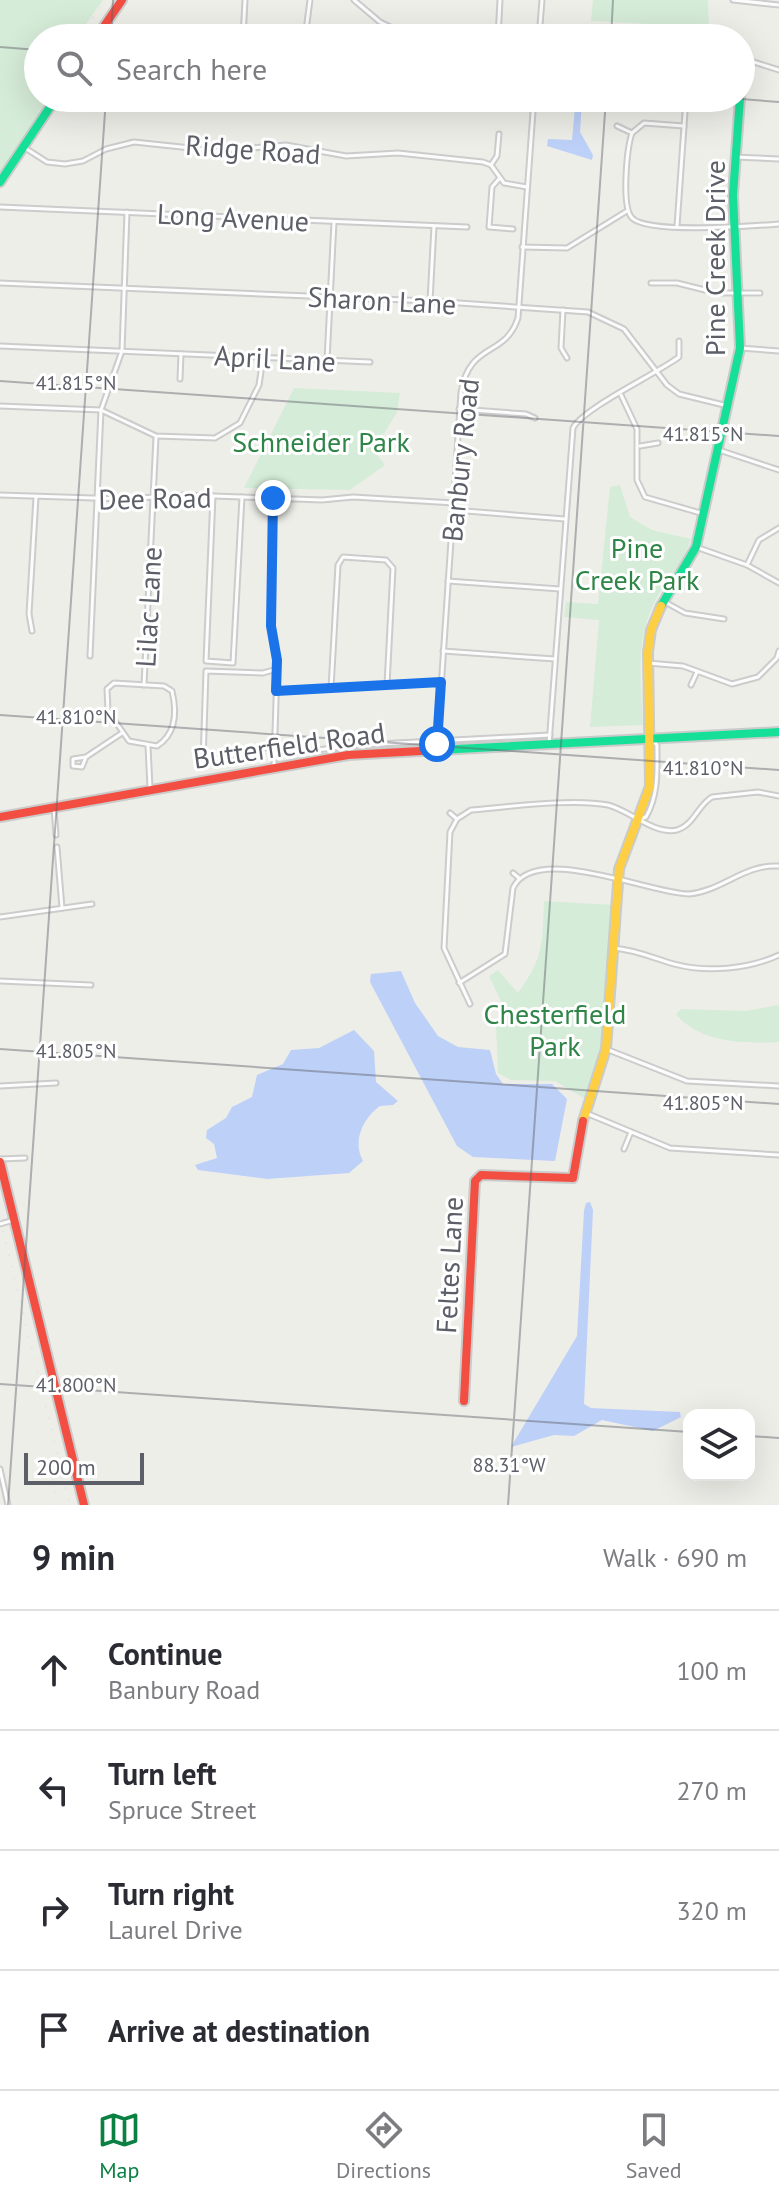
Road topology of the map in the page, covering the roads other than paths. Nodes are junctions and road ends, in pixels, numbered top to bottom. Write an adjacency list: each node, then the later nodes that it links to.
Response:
1 (122, 0): 9 (street)
2 (245, 0): 10 (street)
3 (310, 0): 11 (street)
4 (354, 0): 12 (street)
5 (500, 0): 13 (street)
6 (542, 0): 14 (street)
7 (733, 0): 8 (street)
8 (779, 5)
9 (106, 24)
10 (244, 24)
11 (307, 24)
12 (384, 24)
13 (499, 24)
14 (540, 24)
15 (755, 62): 16 (street)
16 (779, 70)
17 (46, 112): 25 (street)
18 (533, 112): 31 (street, Banbury Road)
19 (685, 112): 22 (street)
20 (739, 112): 26 (street, Pine Creek Drive)
21 (617, 126): 23 (street)
22 (684, 126): 23 (street); 39 (street)
23 (632, 133): 33 (street)
24 (499, 134): 28 (street)
25 (22, 146): 28 (street, Ridge Road); 30 (street)
26 (735, 157): 27 (street); 40 (street, Pine Creek Drive)
27 (779, 159)
28 (491, 165): 29 (street)
29 (499, 179): 31 (street); 41 (street)
30 (0, 182)
31 (527, 187): 42 (street, Banbury Road)
32 (0, 207): 34 (street, Long Avenue)
33 (627, 211): 39 (street); 42 (street)
34 (127, 212): 35 (street, Long Avenue); 45 (street)
35 (334, 222): 37 (street, Long Avenue); 48 (street)
36 (779, 224): 40 (street)
37 (434, 226): 38 (street, Long Avenue); 49 (street)
38 (467, 227)
39 (677, 227): 40 (street)
40 (734, 227): 46 (street, Pine Creek Drive)
41 (513, 229)
42 (522, 247): 50 (street, Banbury Road)
43 (0, 283): 45 (street, Sharon Lane)
44 (651, 283): 46 (street)
45 (124, 288): 48 (street, Sharon Lane); 55 (street)
46 (738, 292): 47 (street); 54 (street, Pine Creek Drive)
47 (760, 293)
48 (329, 297): 49 (street, Sharon Lane); 60 (street)
49 (430, 301): 50 (street, Sharon Lane)
50 (519, 308): 51 (street, Sharon Lane); 67 (street, Banbury Road)
51 (563, 310): 59 (street); 62 (street, Sharon Lane)
52 (679, 341): 62 (street)
53 (0, 346): 55 (street, April Lane)
54 (740, 348): 56 (street); 66 (street, Pine Creek Drive)
55 (122, 351): 57 (street, April Lane); 68 (street)
56 (779, 351)
57 (181, 354): 58 (street, April Lane); 63 (street, April Lane)
58 (263, 358): 60 (street, April Lane); 70 (street)
59 (567, 358)
60 (327, 360): 61 (street, April Lane)
61 (370, 362)
62 (656, 372): 64 (street); 66 (street, Sharon Lane)
63 (180, 379)
64 (621, 395): 72 (street); 85 (street)
65 (0, 406): 68 (street)
66 (728, 406): 73 (street, Pine Creek Drive)
67 (459, 409): 69 (street); 82 (street, Banbury Road)
68 (101, 410): 70 (street); 81 (street)
69 (535, 418)
70 (156, 436): 78 (street, Lilac Lane)
71 (658, 443): 72 (street)
72 (640, 446): 84 (street)
73 (719, 450): 74 (street); 84 (street, Pine Creek Drive)
74 (779, 470)
75 (0, 495): 77 (street, Dee Road)
76 (213, 496): 78 (street, Dee Road); 79 (street, Dee Road); 79 (street)
77 (36, 497): 81 (street, Dee Road); 94 (street)
78 (153, 497): 81 (street, Dee Road); 103 (street, Lilac Lane)
79 (242, 497): 80 (street, Dee Road)
80 (273, 498): 82 (street, Dee Road); 100 (street)
81 (96, 499): 97 (street)
82 (454, 503): 83 (street, Banbury Road)
83 (453, 510): 85 (street); 89 (street, Banbury Road)
84 (704, 514): 87 (street, Pine Creek Drive)
85 (565, 519): 91 (street)
86 (779, 528): 88 (street)
87 (696, 547): 88 (street); 92 (street, Pine Creek Drive)
88 (747, 565): 90 (street)
89 (448, 581): 91 (street); 95 (street, Banbury Road)
90 (779, 583)
91 (560, 589): 98 (street)
92 (663, 601): 93 (street); 99 (street, Pine Creek Drive)
93 (724, 619)
94 (32, 631)
95 (443, 651): 98 (street); 102 (street, Banbury Road)
96 (779, 651): 101 (street)
97 (90, 656)
98 (555, 659): 111 (street)
99 (648, 663): 101 (street); 110 (street, Pine Creek Drive)
100 (277, 669): 107 (street); 114 (street, Butterfield Road)
101 (697, 672): 105 (street)
102 (441, 682): 104 (street); 112 (street, Banbury Road)
103 (144, 685): 109 (street); 113 (street, Lilac Lane)
104 (387, 685): 106 (street); 106 (street)
105 (691, 685)
106 (331, 688): 107 (street)
107 (276, 691): 114 (street)
108 (779, 732): 110 (street, Butterfield Road)
109 (122, 733): 113 (street); 116 (street)
110 (651, 738): 111 (street, Butterfield Road); 124 (street, Pine Creek Drive)
111 (550, 739): 112 (street, Butterfield Road)
112 (437, 745): 115 (street); 117 (street, Butterfield Road)
113 (148, 746): 118 (street)
114 (274, 746): 115 (street)
115 (274, 755): 117 (street)
116 (86, 757)
117 (274, 765): 118 (street, Butterfield Road)
118 (150, 788): 120 (street, Butterfield Road)
119 (779, 796): 124 (street)
120 (54, 806): 122 (street, Butterfield Road); 125 (street)
121 (450, 813): 123 (street)
122 (0, 817)
123 (457, 819): 124 (street); 137 (street)
124 (640, 819): 130 (street, Pine Creek Drive)
125 (56, 835)
126 (57, 847): 132 (street)
127 (779, 866): 130 (street)
128 (513, 873): 129 (street)
129 (519, 878): 130 (street); 137 (street)
130 (617, 878): 134 (street, Pine Creek Drive)
131 (92, 904): 132 (street)
132 (62, 908): 133 (street)
133 (0, 917)
134 (614, 948): 135 (street); 140 (street, Pine Creek Drive)
135 (779, 955)
136 (0, 981): 138 (street)
137 (459, 983): 139 (street)
138 (91, 985)
139 (470, 1004)
140 (606, 1049): 143 (street); 144 (street, Pine Creek Drive)
141 (56, 1083): 142 (street)
142 (0, 1086)
143 (779, 1086)
144 (586, 1113): 145 (street); 150 (street, Pine Creek Drive)
145 (631, 1132): 146 (street); 147 (street)
146 (624, 1149)
147 (779, 1155)
148 (25, 1158): 149 (street)
149 (0, 1160): 151 (street)
150 (569, 1180): 153 (street, Feltes Lane)
151 (14, 1220): 152 (street); 156 (street)
152 (0, 1224)
153 (464, 1401)
154 (0, 1469): 155 (street)
155 (8, 1505)
156 (84, 1505)

